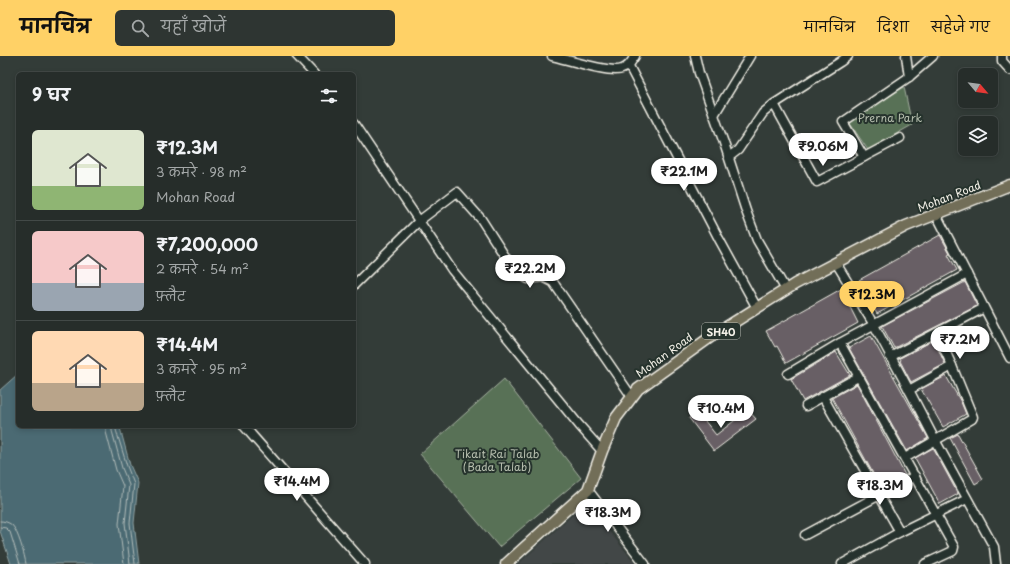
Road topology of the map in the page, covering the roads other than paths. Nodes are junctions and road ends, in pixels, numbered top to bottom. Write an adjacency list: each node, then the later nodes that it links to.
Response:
1 (297, 56): 13 (street)
2 (552, 56): 10 (street)
3 (635, 56): 11 (street)
4 (695, 56): 16 (street)
5 (750, 56): 16 (street)
6 (848, 56): 15 (street)
7 (906, 56): 14 (street)
8 (933, 56): 14 (street)
9 (1002, 56): 12 (street)
10 (562, 57): 11 (street)
11 (629, 66): 28 (street)
12 (1010, 70)
13 (312, 72)
14 (909, 77): 20 (street)
15 (774, 104): 19 (street); 20 (street)
16 (714, 115): 19 (street)
17 (356, 127): 23 (street)
18 (900, 138): 20 (street)
19 (729, 157): 27 (street)
20 (864, 157)
21 (1010, 186): 22 (main road, Mohan Road / SH40)
22 (936, 214): 24 (main road, Mohan Road / SH40); 25 (street)
23 (419, 221): 26 (street); 39 (street); 44 (street)
24 (836, 263): 27 (main road, Mohan Road / SH40); 30 (street)
25 (967, 274): 29 (street); 30 (street)
26 (356, 282)
27 (786, 290): 28 (main road, Mohan Road / SH40)
28 (758, 308): 39 (main road, Mohan Road / SH40)
29 (984, 308): 31 (street); 34 (street)
30 (874, 325): 32 (street); 33 (street)
31 (937, 333): 33 (street); 35 (street)
32 (840, 343): 36 (street); 37 (street)
33 (890, 357): 38 (street)
34 (1010, 358)
35 (952, 366): 38 (street); 43 (street)
36 (788, 374)
37 (858, 377): 40 (street); 45 (street)
38 (909, 390): 43 (street)
39 (632, 397): 44 (main road, Mohan Road / SH40)
40 (823, 397): 41 (street); 48 (street)
41 (806, 406)
42 (246, 428): 53 (street)
43 (934, 440): 45 (street); 49 (street)
44 (602, 451): 47 (main road, Mohan Road / SH40)
45 (905, 458): 46 (street)
46 (915, 476): 48 (street); 50 (street)
47 (588, 490): 54 (main road, Mohan Road / SH40); 55 (street)
48 (878, 496): 51 (street); 52 (street)
49 (967, 499): 50 (street); 58 (street)
50 (936, 515): 51 (street); 57 (street)
51 (900, 532): 56 (street)
52 (804, 535)
53 (365, 564)
54 (506, 564)
55 (645, 564)
56 (842, 564)
57 (925, 564)
58 (996, 564)

